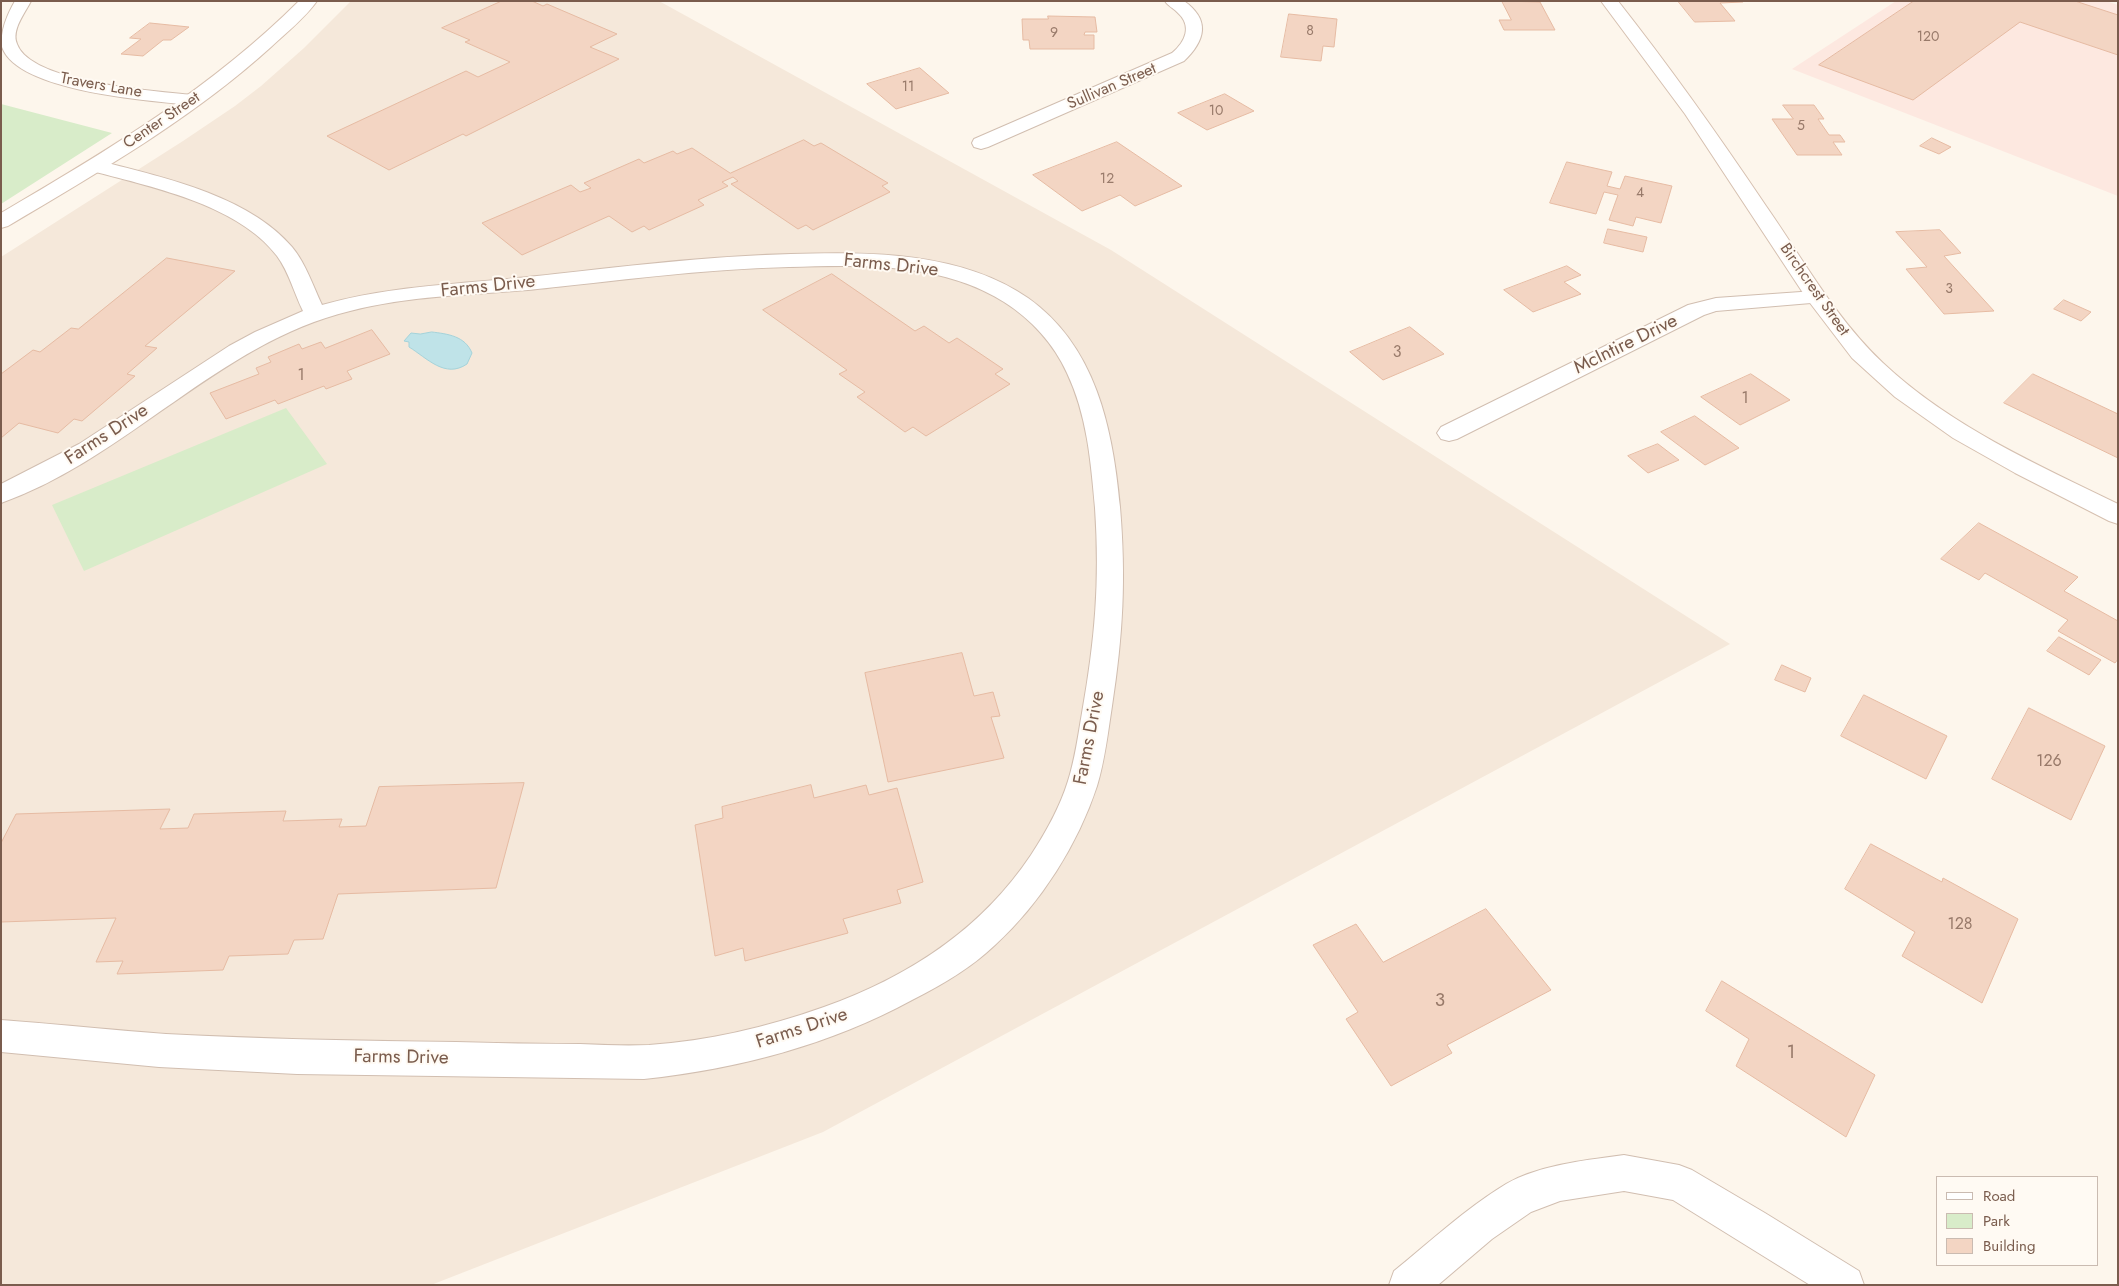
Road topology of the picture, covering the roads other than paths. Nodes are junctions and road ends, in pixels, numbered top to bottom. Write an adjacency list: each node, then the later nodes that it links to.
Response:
1 (23, 1): 5 (street, Travers Lane)
2 (309, 1): 5 (street, Center Street)
3 (1173, 1): 6 (street, Sullivan Street)
4 (1609, 1): 9 (street, Birchcrest Street)
5 (193, 100): 7 (street, Center Street)
6 (981, 143)
7 (95, 166): 8 (street, Center Street); 10 (street)
8 (1, 222)
9 (1815, 297): 11 (street, McIntire Drive); 13 (street, Birchcrest Street)
10 (315, 314): 12 (street, Farms Drive); 14 (street, Farms Drive)
11 (1448, 433)
12 (1, 494)
13 (2118, 515)
14 (1, 1036)
15 (1408, 1285): 16 (street)
16 (1845, 1285)

